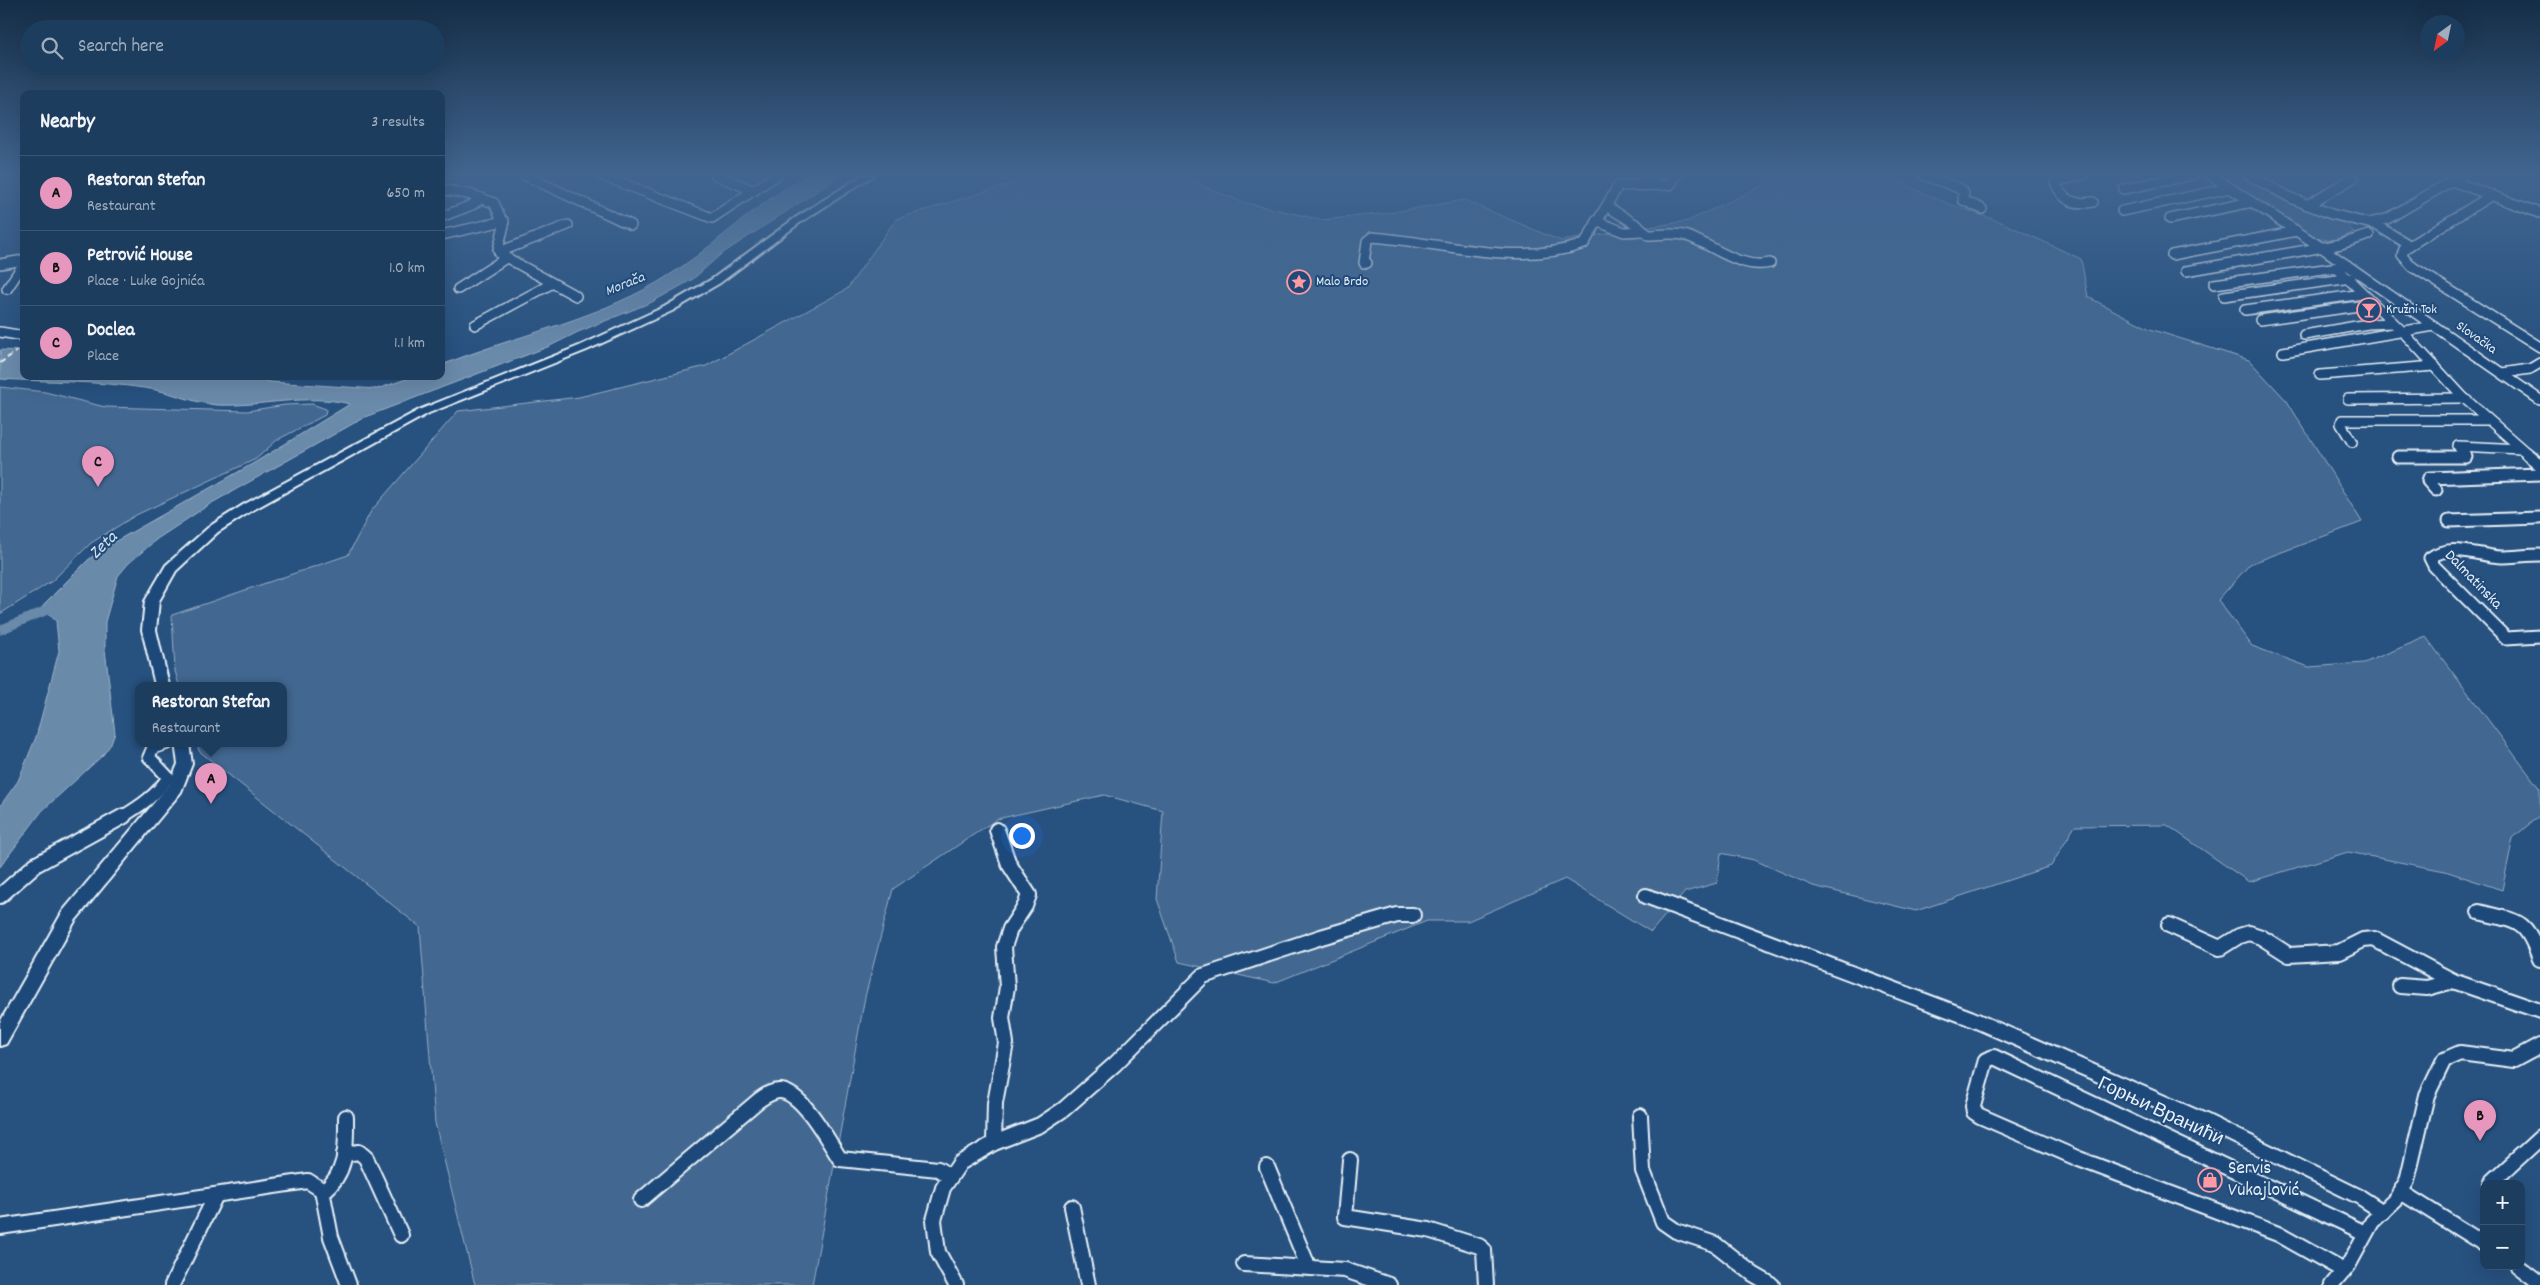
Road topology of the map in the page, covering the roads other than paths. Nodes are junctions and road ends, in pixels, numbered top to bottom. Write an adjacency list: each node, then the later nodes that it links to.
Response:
1 (503, 235): 15 (street)
2 (546, 235): 15 (street)
3 (778, 235): 65 (main road)
4 (1589, 235): 18 (street)
5 (1651, 235): 19 (street)
6 (2281, 235): 16 (street)
7 (2302, 235): 14 (street)
8 (2355, 235): 12 (street)
9 (2370, 235): 12 (street)
10 (2384, 235): 13 (street)
11 (2424, 235): 13 (street)
12 (2353, 239): 14 (street)
13 (2409, 244): 43 (street)
14 (2322, 247): 21 (street); 23 (street)
15 (502, 255): 26 (street); 29 (street)
16 (2172, 255)
17 (20, 262): 20 (street)
18 (1367, 263)
19 (1770, 263)
20 (0, 264)
21 (2343, 266): 24 (street, Slovačka); 25 (street); 27 (street)
22 (20, 268): 28 (street)
23 (2186, 271)
24 (2362, 276): 25 (street); 38 (street, Slovačka)
25 (2346, 278): 30 (street); 32 (street)
26 (551, 284): 31 (street); 37 (street)
27 (2214, 284)
28 (7, 289)
29 (458, 289)
30 (2363, 294): 33 (street); 34 (street)
31 (576, 296)
32 (2224, 296)
33 (2373, 304): 35 (street); 36 (street)
34 (2245, 310)
35 (2260, 320)
36 (2393, 323): 40 (street); 42 (street)
37 (474, 325)
38 (2434, 326): 40 (street); 47 (street, Slovačka)
39 (0, 332): 41 (street)
40 (2402, 332): 44 (street); 46 (street)
41 (20, 335)
42 (2304, 335)
43 (2540, 347)
44 (2284, 352)
45 (2540, 363): 47 (street)
46 (2435, 366): 48 (street); 49 (street)
47 (2502, 373): 51 (street, Slovačka)
48 (2320, 375)
49 (2464, 398): 50 (street); 52 (street)
50 (2348, 399)
51 (2540, 400)
52 (2487, 420): 53 (street); 54 (street)
53 (2352, 442)
54 (2521, 450): 55 (street); 56 (street)
55 (2398, 457)
56 (2538, 462)
57 (2540, 474): 58 (street)
58 (2436, 490)
59 (2540, 518): 60 (street)
60 (2449, 521)
61 (2470, 541): 62 (street)
62 (2540, 550)
63 (2540, 555): 64 (street, Dalmatinska)
64 (2540, 636)
65 (161, 682)
66 (153, 747): 69 (street)
67 (183, 747): 78 (main road)
68 (997, 830): 83 (street)
69 (0, 896)
70 (1646, 896): 94 (street)
71 (2479, 912): 74 (street)
72 (1413, 914): 83 (street)
73 (2169, 925): 75 (street)
74 (2540, 960)
75 (2453, 981): 76 (street); 77 (street)
76 (2400, 986)
77 (2540, 1012)
78 (0, 1038)
79 (2540, 1046): 90 (street)
80 (1640, 1116): 110 (street)
81 (346, 1117): 84 (street)
82 (2540, 1138): 88 (street)
83 (994, 1143): 87 (street)
84 (344, 1154): 89 (street); 97 (street)
85 (1350, 1160): 109 (street)
86 (1267, 1167): 100 (street)
87 (949, 1176): 92 (street); 106 (street)
88 (2494, 1180)
89 (323, 1192): 91 (street); 105 (street)
90 (2401, 1192): 94 (street); 98 (street)
91 (216, 1196): 95 (street); 104 (street)
92 (641, 1200)
93 (1072, 1207): 107 (street)
94 (2382, 1212): 96 (street)
95 (0, 1227)
96 (2365, 1233): 102 (street); 102 (street, Горњи Вранићи)
97 (401, 1235)
98 (2480, 1241)
99 (1244, 1264): 100 (street)
100 (1308, 1266): 108 (street)
101 (2523, 1270): 103 (street)
102 (2344, 1271): 111 (street)
103 (2540, 1283)
104 (172, 1285)
105 (350, 1285)
106 (956, 1285)
107 (1088, 1285)
108 (1389, 1285)
109 (1486, 1285)
110 (1772, 1285)
111 (2332, 1285)

